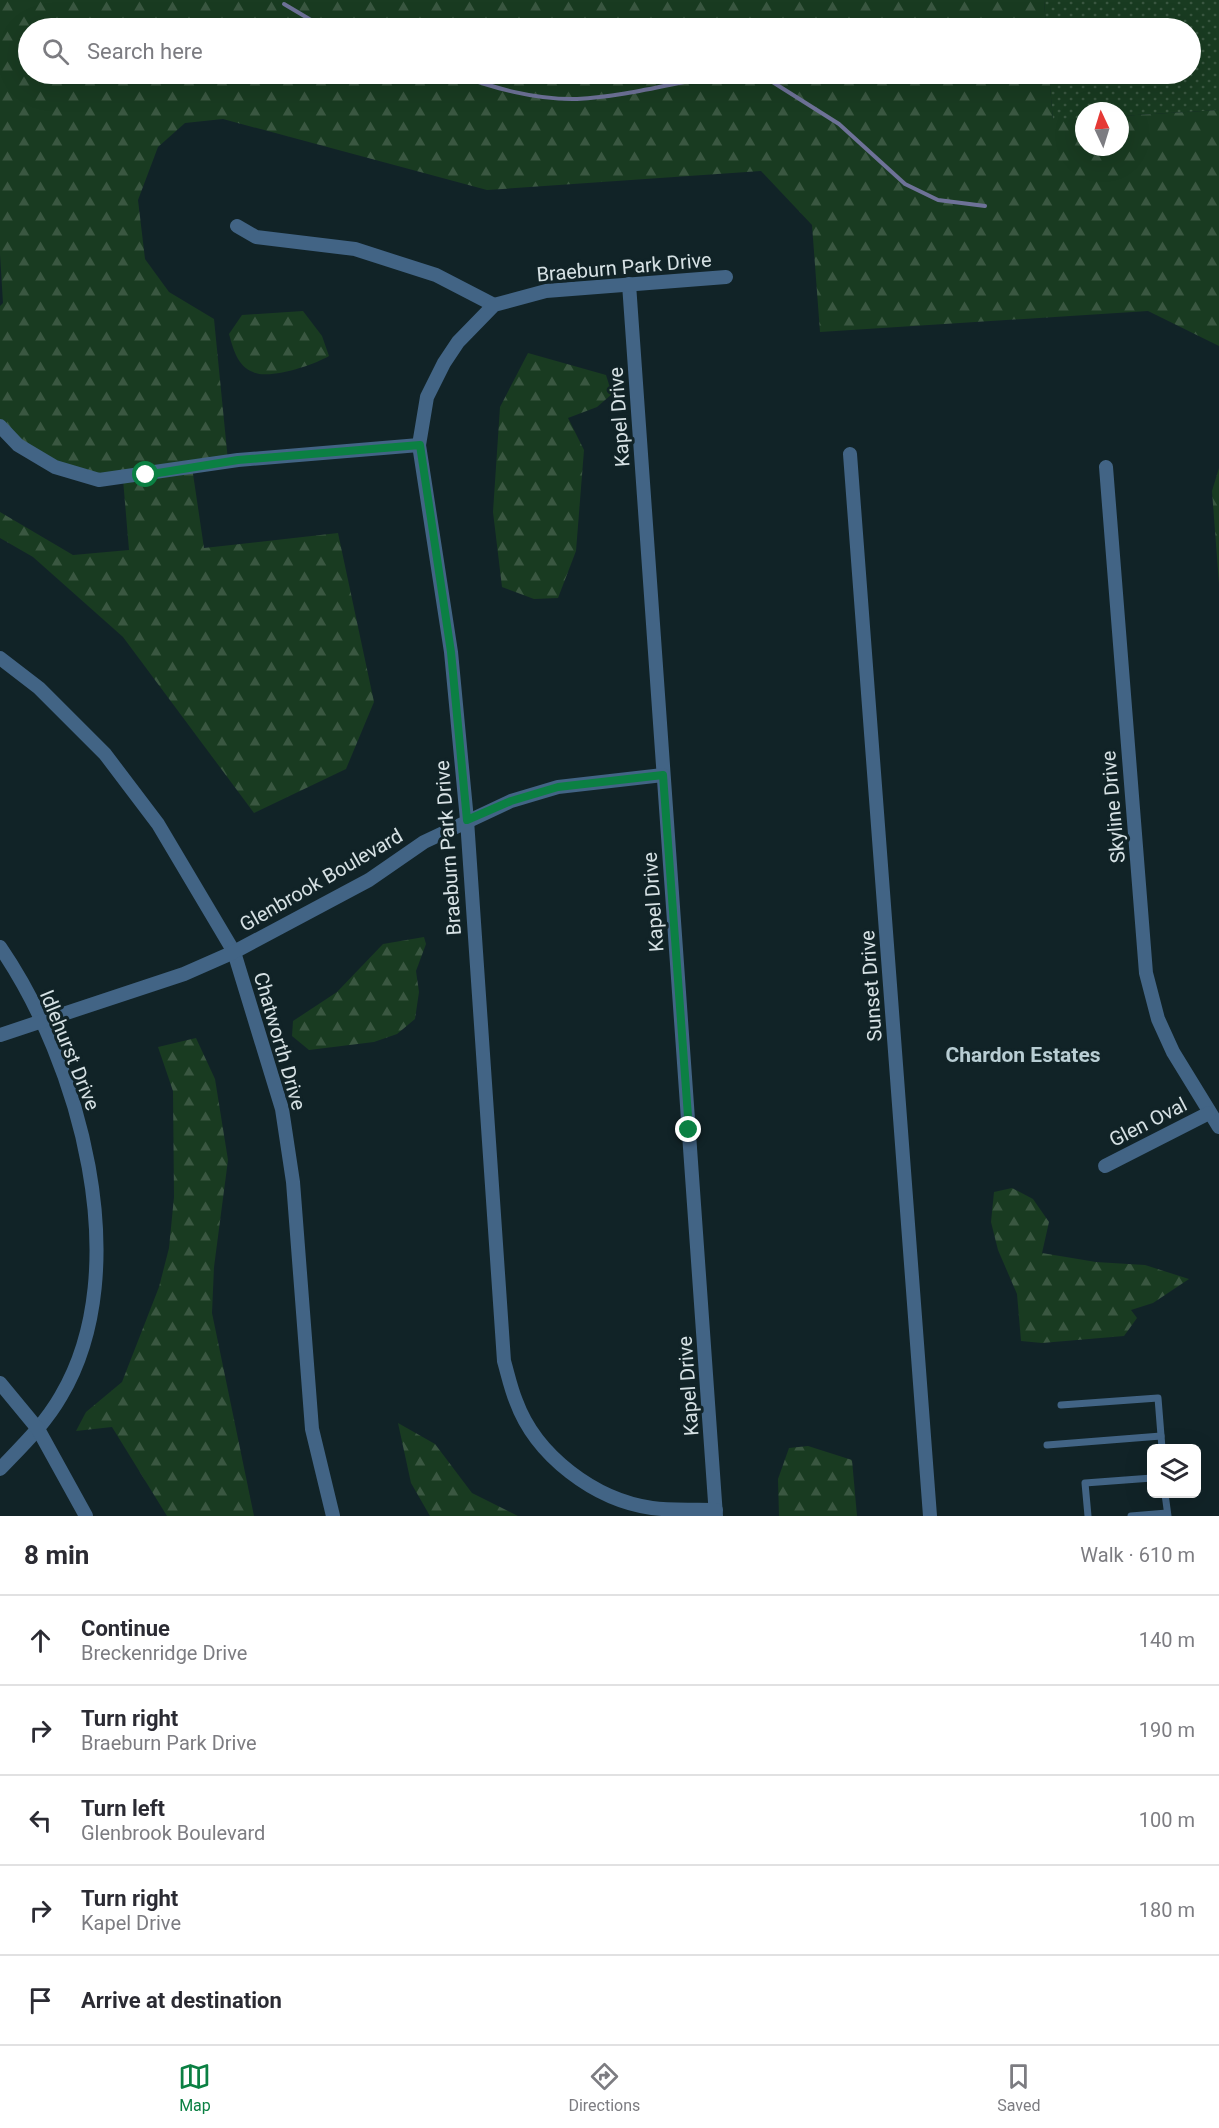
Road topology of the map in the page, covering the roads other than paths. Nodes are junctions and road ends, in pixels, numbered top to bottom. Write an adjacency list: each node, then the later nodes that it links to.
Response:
1 (237, 226): 4 (street)
2 (726, 277): 3 (street, Braeburn Park Drive)
3 (629, 284): 4 (street, Braeburn Park Drive); 10 (street, Kapel Drive)
4 (494, 304): 6 (street, Braeburn Park Drive)
5 (0, 426): 6 (street)
6 (420, 445): 11 (street, Braeburn Park Drive)
7 (850, 454): 32 (street, Sunset Drive)
8 (1106, 467): 16 (street, Skyline Drive)
9 (0, 658): 13 (street, Chatworth Drive)
10 (663, 775): 11 (street, Glenbrook Boulevard); 28 (street, Kapel Drive)
11 (467, 820): 13 (street, Glenbrook Boulevard); 28 (street, Braeburn Park Drive)
12 (0, 947): 14 (street, Idlehurst Drive)
13 (234, 952): 14 (street, Glenbrook Boulevard); 31 (street, Chatworth Drive)
14 (41, 1020): 15 (street, Glenbrook Boulevard); 21 (street, Idlehurst Drive)
15 (0, 1035)
16 (1209, 1113): 17 (street, Skyline Drive); 18 (street, Glen Oval)
17 (1219, 1127)
18 (1105, 1166)
19 (0, 1383): 21 (street)
20 (1061, 1405): 22 (lane)
21 (38, 1429): 25 (street, Idlehurst Drive); 30 (street)
22 (1161, 1436): 23 (lane); 24 (lane)
23 (1162, 1444)
24 (1047, 1445)
25 (0, 1469)
26 (1147, 1478): 33 (lane)
27 (1165, 1498): 29 (lane)
28 (716, 1513)
29 (1167, 1514): 34 (lane)
30 (86, 1516)
31 (333, 1516)
32 (930, 1516)
33 (1088, 1516)
34 (1131, 1516)

